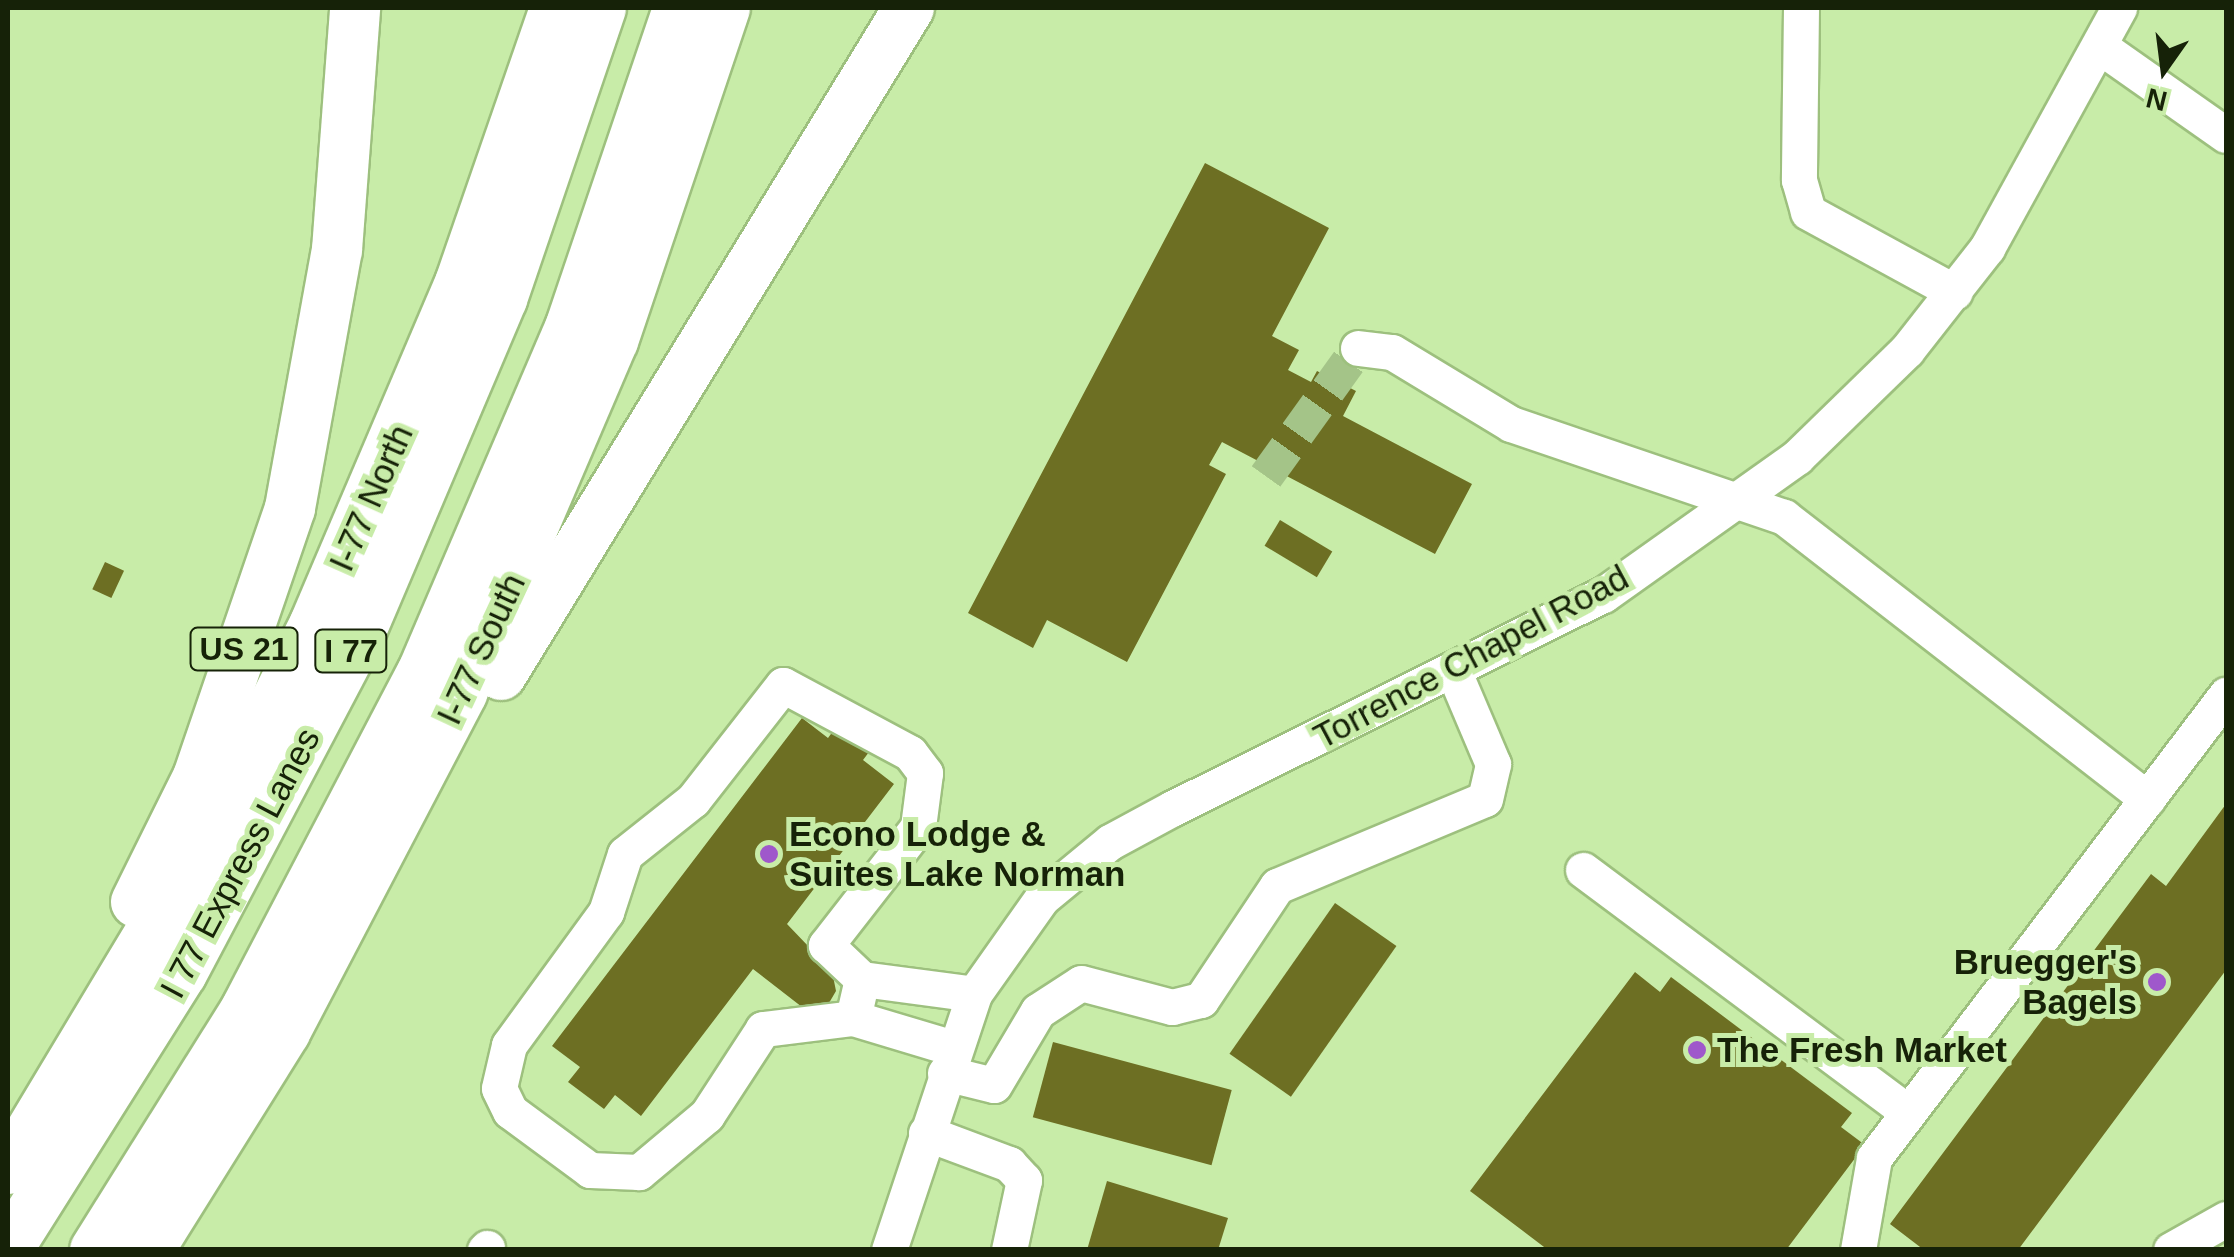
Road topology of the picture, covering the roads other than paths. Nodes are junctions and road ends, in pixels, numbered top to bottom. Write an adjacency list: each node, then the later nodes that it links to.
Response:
1 (355, 8): 22 (highway, US 21)
2 (555, 8): 22 (highway, I-77 North / I 77)
3 (601, 8): 28 (highway, I 77 Express Lanes / I 77)
4 (678, 8): 29 (highway, I 77 Express Lanes / I 77)
5 (725, 8): 18 (highway, I-77 South)
6 (910, 8): 18 (highway)
7 (1801, 8): 11 (street)
8 (2119, 8): 9 (street, Torrence Chapel Road)
9 (2102, 48): 10 (street); 11 (street, Torrence Chapel Road)
10 (2226, 134)
11 (1955, 292): 13 (street, Torrence Chapel Road)
12 (1358, 348): 13 (street)
13 (1738, 501): 14 (street, Torrence Chapel Road); 16 (street)
14 (1454, 672): 20 (street, Torrence Chapel Road); 23 (street)
15 (2226, 696): 16 (street)
16 (2148, 799): 24 (street)
17 (1583, 870): 24 (street)
18 (347, 920): 30 (highway, I-77 South)
19 (862, 979): 20 (street); 21 (street); 21 (street)
20 (974, 994): 23 (street, Torrence Chapel Road)
21 (853, 1018): 23 (street)
22 (94, 1030): 26 (highway, I-77 North / I 77)
23 (949, 1060): 25 (street, Torrence Chapel Road)
24 (1908, 1112): 33 (street)
25 (926, 1133): 31 (street, Torrence Chapel Road); 32 (street)
26 (8, 1170)
27 (2226, 1219): 34 (street)
28 (8, 1249)
29 (96, 1250)
30 (149, 1250)
31 (890, 1250)
32 (1009, 1250)
33 (1858, 1250)
34 (2171, 1250)

